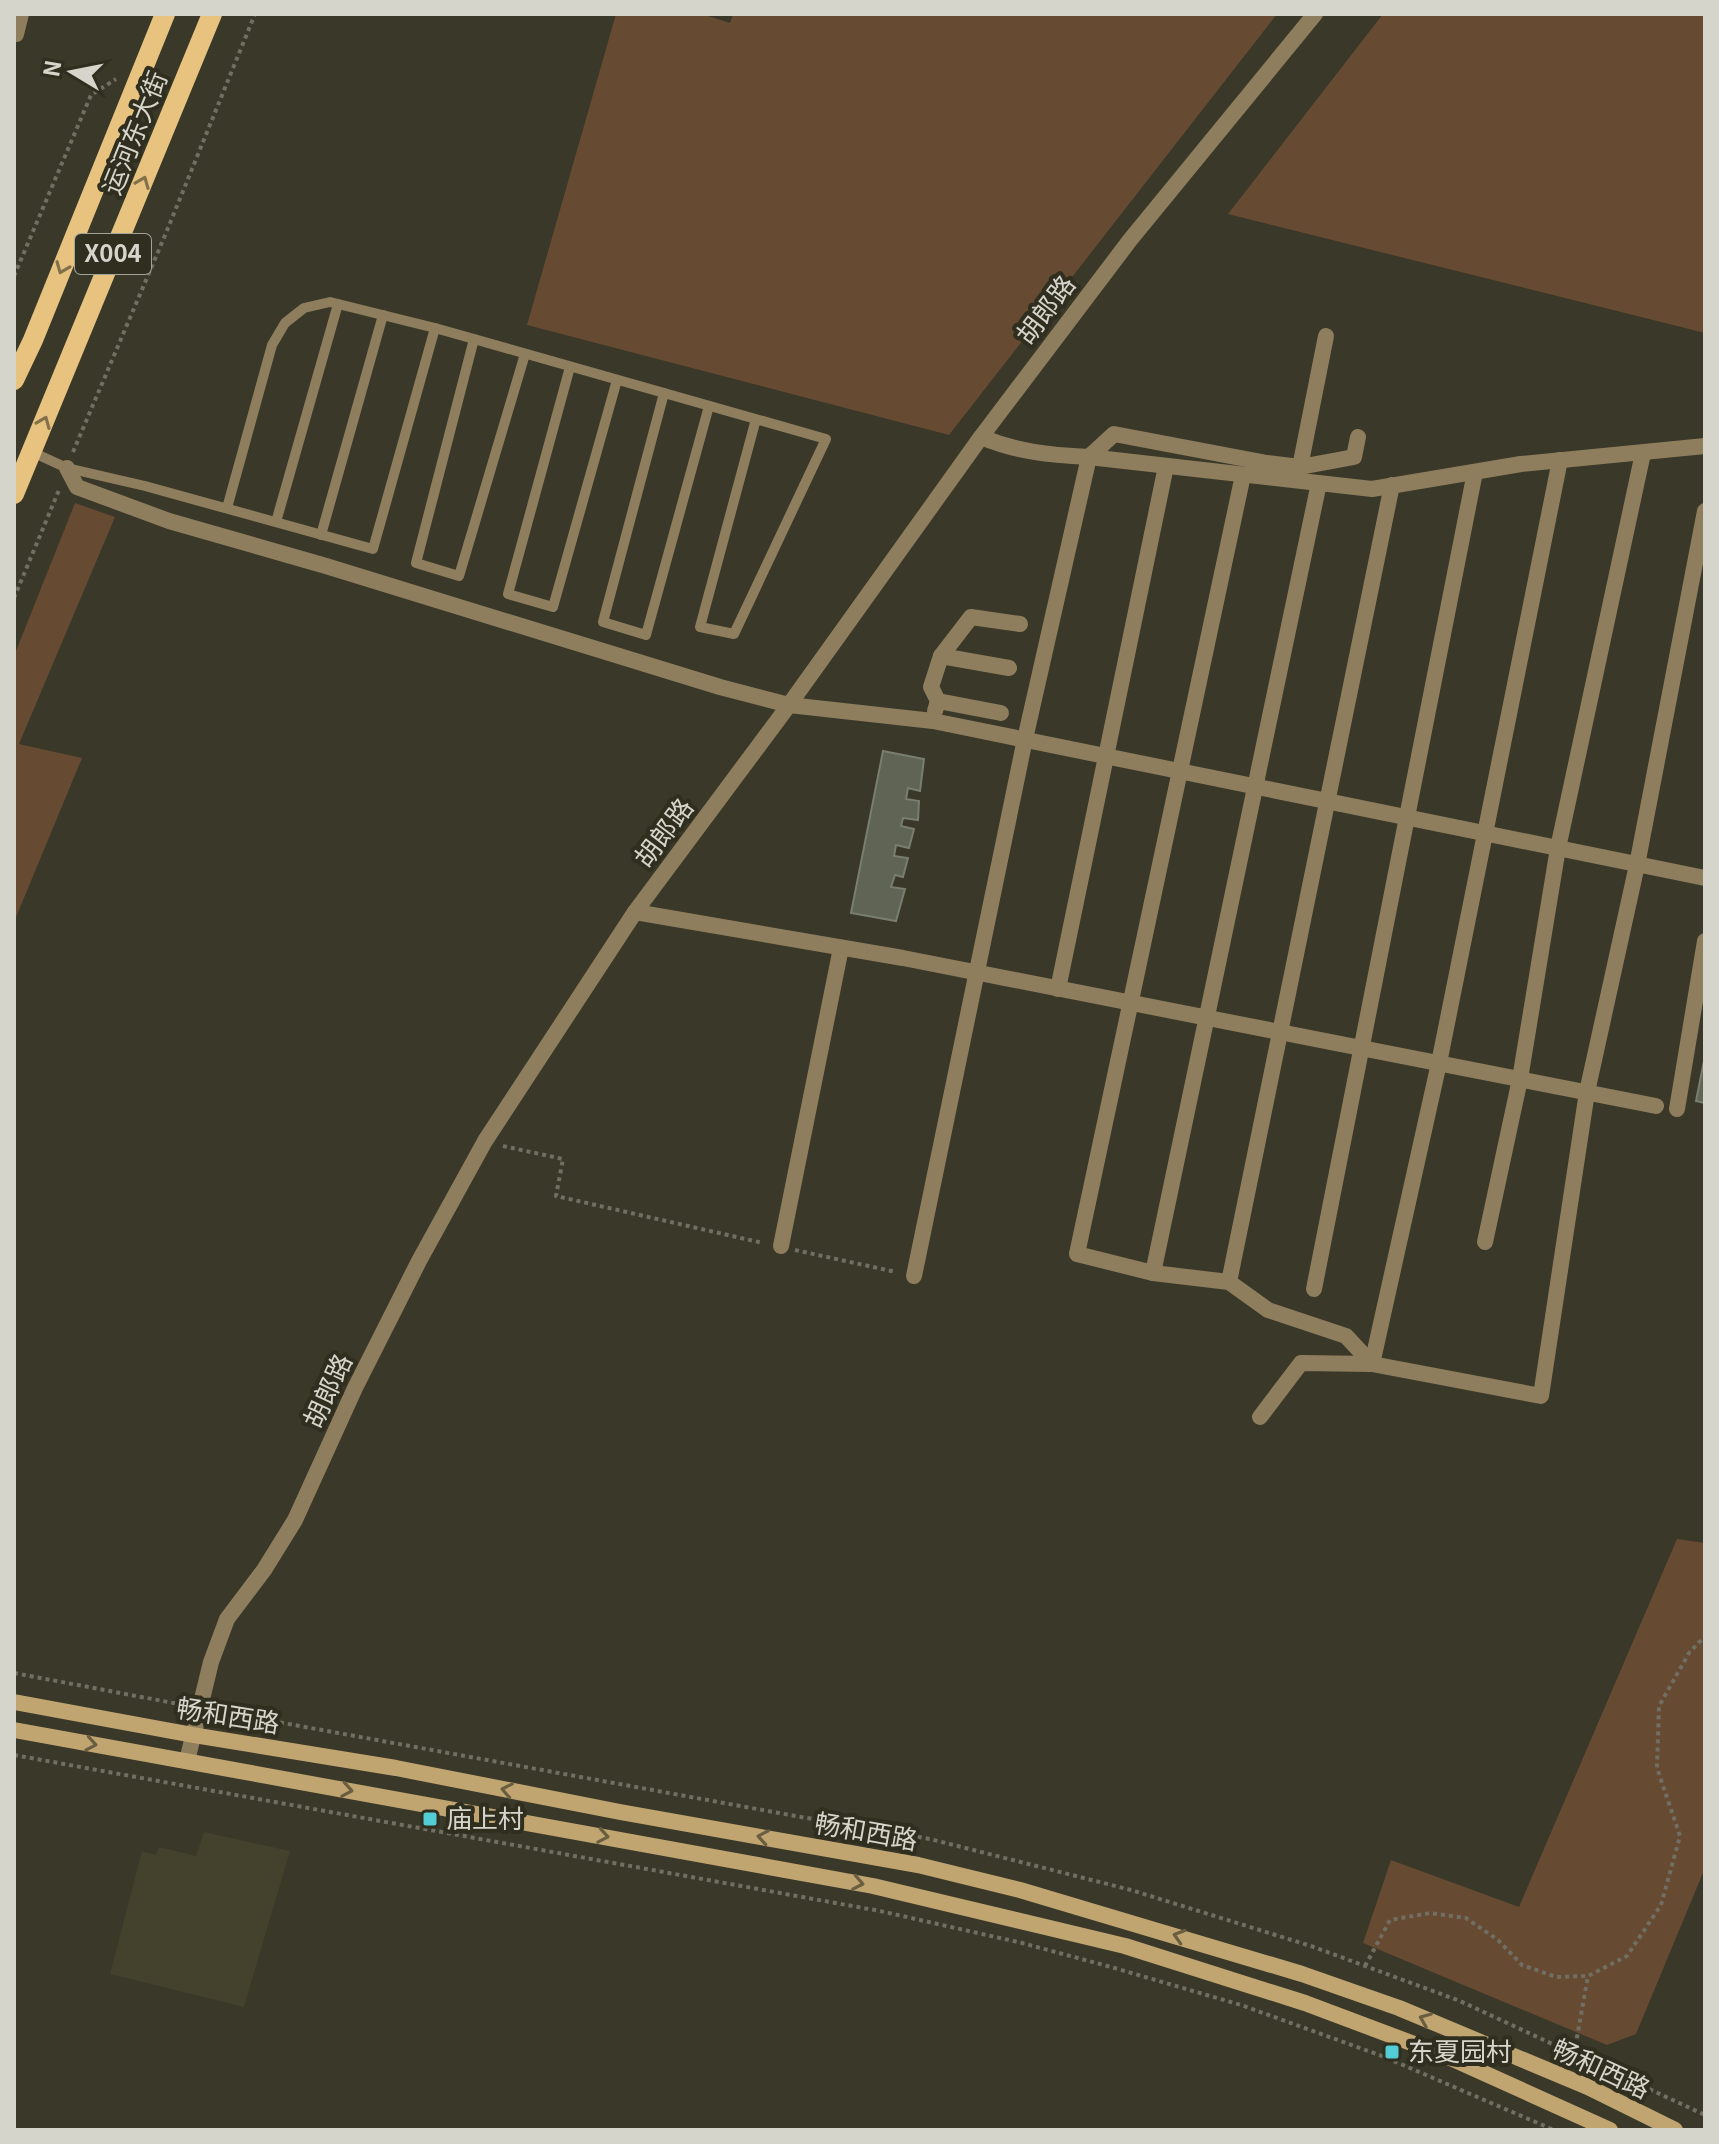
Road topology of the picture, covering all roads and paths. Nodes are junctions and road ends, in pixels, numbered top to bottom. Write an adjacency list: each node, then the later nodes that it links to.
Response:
1 (21, 14): 6 (street)
2 (165, 14): 7 (main road, 运河东大街 / X004)
3 (212, 14): 24 (main road, 运河东大街 / X004, one-way to 3)
4 (255, 14): 30 (path)
5 (1315, 14): 21 (street, 胡郎路)
6 (14, 34)
7 (148, 58): 8 (path, 运河东大街); 16 (main road, 运河东大街 / X004, one-way to 16)
8 (14, 276)
9 (338, 304): 10 (lane); 36 (lane); 38 (lane)
10 (383, 315): 11 (lane); 39 (lane)
11 (435, 328): 13 (lane); 39 (lane)
12 (1326, 336): 29 (street)
13 (474, 339): 14 (lane); 14 (lane)
14 (525, 354): 15 (lane)
15 (570, 367): 17 (lane); 17 (lane)
16 (14, 380)
17 (617, 380): 18 (lane)
18 (664, 393): 19 (lane); 19 (lane)
19 (709, 406): 20 (lane)
20 (756, 419): 20 (lane)
21 (981, 437): 26 (street); 45 (street, 胡郎路)
22 (1358, 437): 29 (street)
23 (1705, 446): 25 (street)
24 (32, 452): 30 (lane); 35 (main road, 运河东大街 / X004)
25 (1643, 453): 27 (street); 55 (street)
26 (1089, 457): 28 (street); 29 (street); 48 (street)
27 (1560, 460): 31 (street); 54 (street)
28 (1166, 466): 32 (street); 49 (street)
29 (1300, 467)
30 (67, 468): 36 (lane); 40 (path); 45 (street)
31 (1475, 472): 34 (street); 53 (street)
32 (1243, 475): 33 (street); 50 (street)
33 (1319, 483): 34 (street); 51 (street)
34 (1392, 485): 52 (street)
35 (14, 494)
36 (227, 508): 38 (lane)
37 (1705, 511): 56 (street)
38 (276, 522): 39 (lane)
39 (321, 535)
40 (14, 598)
41 (1020, 624): 42 (street)
42 (941, 656): 43 (street); 44 (street)
43 (1009, 668)
44 (938, 701): 46 (street); 47 (street)
45 (789, 705): 47 (street); 58 (street, 胡郎路)
46 (1001, 713)
47 (933, 721): 48 (street)
48 (1025, 739): 49 (street); 61 (street)
49 (1106, 756): 50 (street); 62 (street)
50 (1180, 771): 51 (street); 63 (street)
51 (1256, 787): 52 (street); 64 (street)
52 (1328, 801): 53 (street); 65 (street)
53 (1407, 818): 54 (street); 66 (street)
54 (1486, 834): 55 (street); 67 (street)
55 (1558, 848): 56 (street); 68 (street)
56 (1637, 865): 57 (street); 69 (street)
57 (1705, 878)
58 (635, 912): 60 (street); 72 (street, 胡郎路)
59 (1705, 941): 71 (street)
60 (841, 948): 61 (street); 74 (street)
61 (977, 973): 62 (street); 76 (street)
62 (1058, 989): 63 (street)
63 (1131, 1003): 64 (street); 75 (street)
64 (1207, 1018): 65 (street); 75 (street)
65 (1281, 1032): 66 (street); 77 (street)
66 (1362, 1048): 67 (street); 78 (street)
67 (1439, 1063): 68 (street); 79 (street)
68 (1520, 1079): 69 (street); 73 (street)
69 (1587, 1092): 70 (street); 79 (street)
70 (1656, 1106)
71 (1677, 1109)
72 (485, 1141): 74 (path); 84 (street, 胡郎路)
73 (1485, 1242)
74 (781, 1246): 76 (path)
75 (1153, 1273): 77 (street)
76 (914, 1276)
77 (1229, 1282): 79 (street)
78 (1314, 1289)
79 (1372, 1364): 80 (street)
80 (1260, 1417)
81 (1705, 1636): 88 (path)
82 (14, 1702): 84 (main road, 畅和西路)
83 (14, 1730): 86 (main road, 畅和西路, one-way to 86)
84 (193, 1735): 86 (street, 胡郎路); 90 (main road, 畅和西路, one-way to 84)
85 (14, 1755): 91 (path)
86 (187, 1761): 92 (main road, 畅和西路, one-way to 92)
87 (1365, 1966): 88 (path)
88 (1588, 1976): 89 (path)
89 (1574, 2054)
90 (1645, 2123): 93 (main road, 畅和西路)
91 (1554, 2130)
92 (1610, 2130)
93 (1675, 2130)

